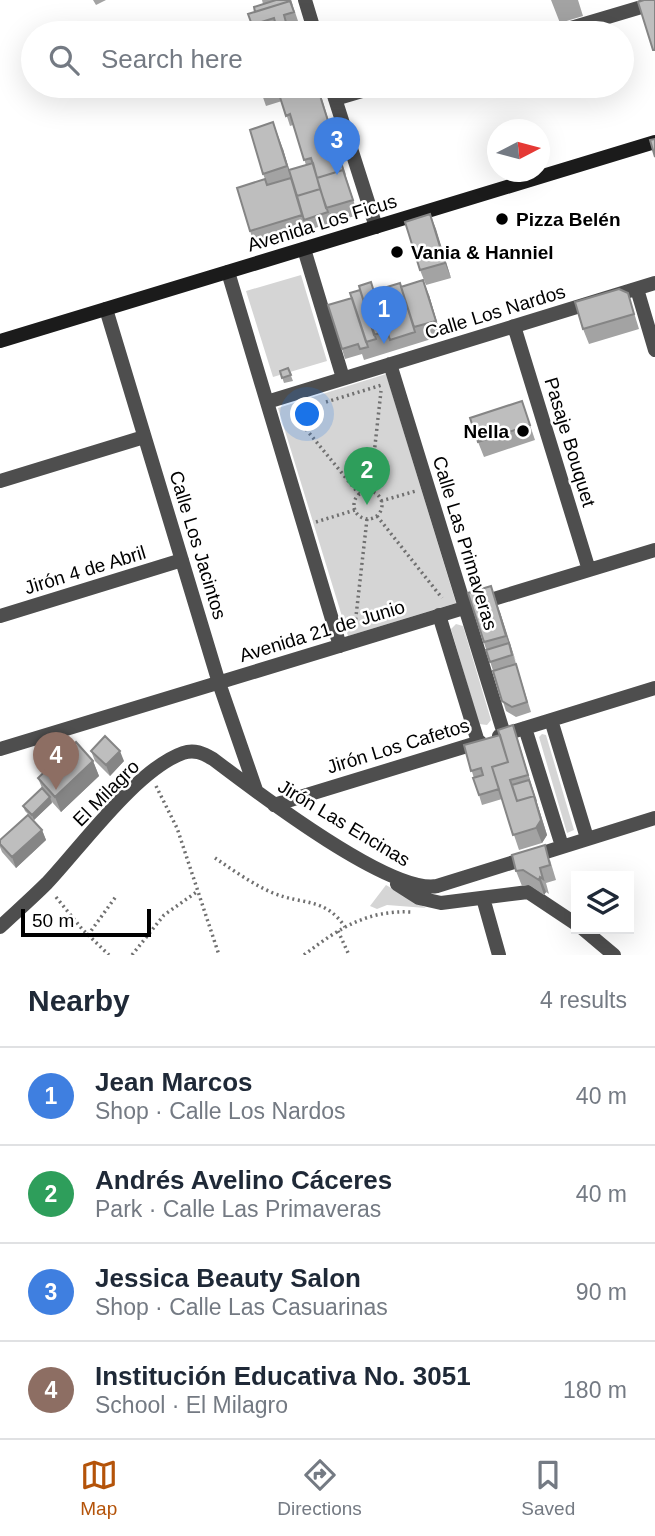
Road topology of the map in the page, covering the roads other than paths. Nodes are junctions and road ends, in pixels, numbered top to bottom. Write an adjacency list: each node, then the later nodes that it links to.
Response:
1 (305, 0): 3 (street)
2 (655, 3): 4 (street)
3 (311, 21)
4 (594, 21)
5 (335, 98): 7 (street)
6 (655, 142): 7 (street, Avenida Los Ficus)
7 (376, 227): 8 (street, Avenida Los Ficus)
8 (304, 249): 9 (street, Avenida Los Ficus); 17 (street)
9 (228, 272): 12 (street, Avenida Los Ficus); 18 (street)
10 (655, 283): 11 (street, Calle Los Nardos)
11 (637, 289): 13 (street, Calle Los Nardos); 15 (street)
12 (106, 309): 14 (street, Avenida Los Ficus); 19 (street, Calle Los Jacintos)
13 (514, 326): 16 (street, Calle Los Nardos); 23 (street, Pasaje Bouquet)
14 (0, 341)
15 (655, 350)
16 (390, 364): 17 (street, Calle Los Nardos); 24 (street, Calle Las Primaveras)
17 (343, 378): 18 (street, Calle Los Nardos)
18 (267, 402): 27 (street)
19 (144, 437): 20 (street); 22 (street, Calle Los Jacintos)
20 (0, 481)
21 (655, 550): 23 (street, Avenida 21 de Junio)
22 (182, 560): 26 (street, Jirón 4 de Abril); 28 (street, Calle Los Jacintos)
23 (589, 570): 24 (street, Avenida 21 de Junio)
24 (465, 608): 25 (street, Avenida 21 de Junio); 32 (street, Calle Las Primaveras)
25 (439, 615): 27 (street, Avenida 21 de Junio); 33 (street)
26 (0, 616)
27 (341, 646): 28 (street, Avenida 21 de Junio)
28 (219, 682): 34 (street, Avenida 21 de Junio); 35 (street, Calle Los Jacintos)
29 (655, 688): 30 (street, Jirón Los Cafetos)
30 (551, 720): 31 (street, Jirón Los Cafetos); 38 (street)
31 (526, 728): 32 (street, Jirón Los Cafetos); 39 (street)
32 (504, 734): 33 (street, Jirón Los Cafetos)
33 (478, 742): 36 (street, Jirón Los Cafetos)
34 (0, 750)
35 (256, 791): 36 (street, Jirón Las Encinas); 43 (street, El Milagro)
36 (274, 805): 40 (street, Jirón Las Encinas)
37 (655, 817): 38 (street, Jirón Las Encinas)
38 (587, 838): 39 (street, Jirón Las Encinas)
39 (562, 846): 40 (street, Jirón Las Encinas)
40 (375, 867): 41 (street)
41 (483, 898): 42 (street); 45 (street)
42 (571, 921)
43 (0, 927)
44 (589, 934): 46 (street)
45 (499, 955)
46 (614, 955)

